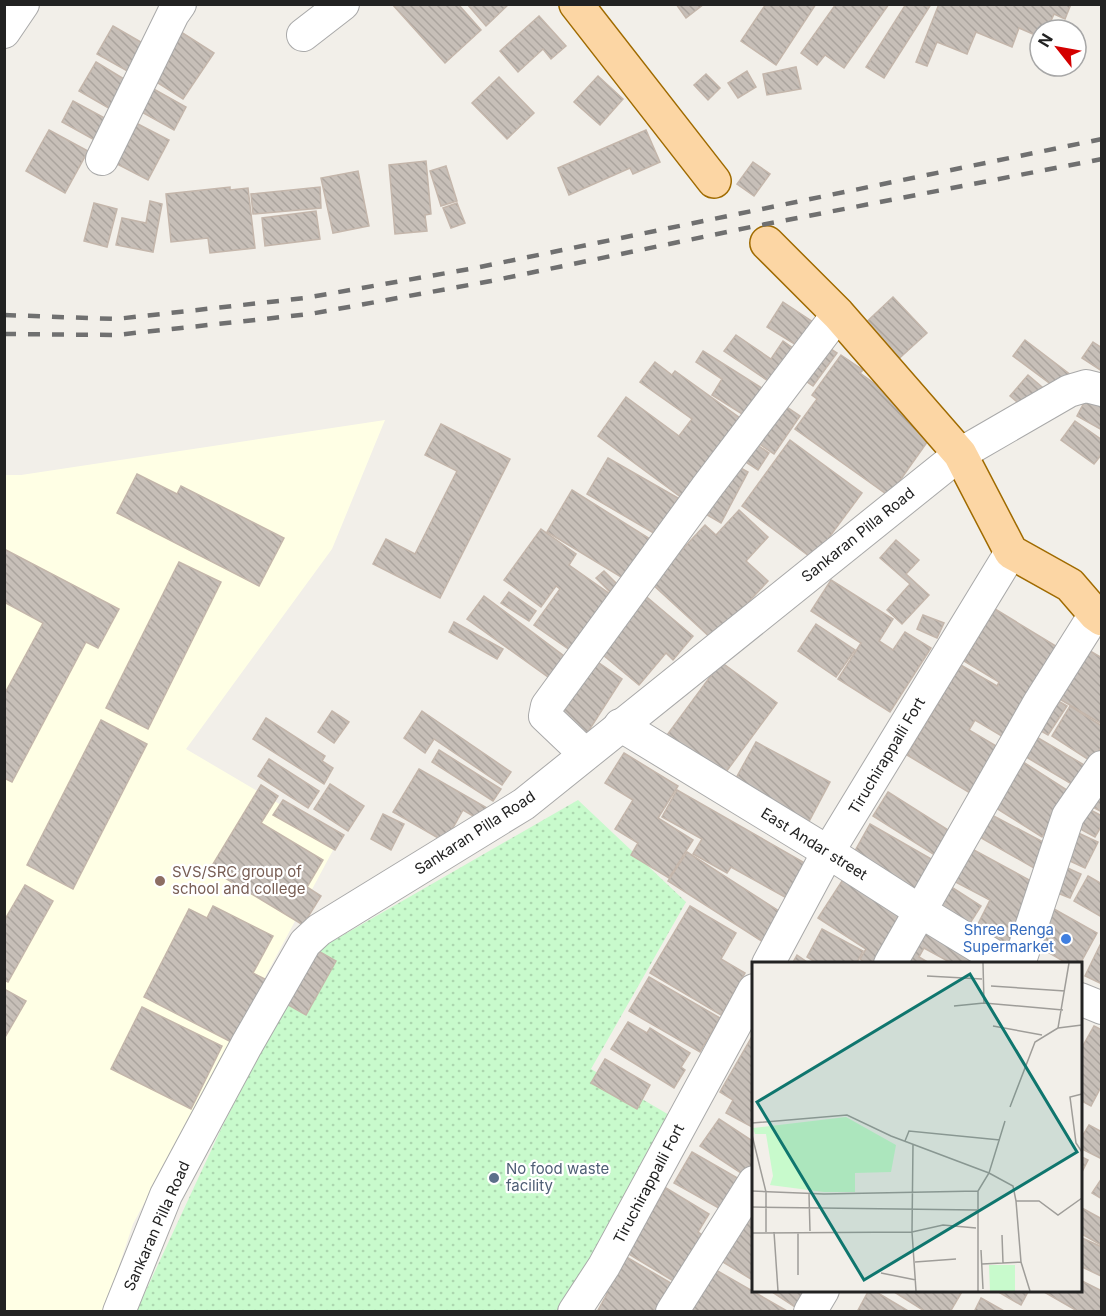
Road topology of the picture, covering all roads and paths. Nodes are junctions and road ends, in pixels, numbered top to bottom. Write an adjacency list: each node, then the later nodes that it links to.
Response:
1 (23, 4): 5 (street)
2 (343, 4): 6 (street)
3 (576, 4): 8 (main road)
4 (169, 8): 7 (street)
5 (4, 32)
6 (303, 35)
7 (102, 159)
8 (714, 181)
9 (767, 243): 10 (main road)
10 (838, 314): 12 (main road); 16 (street)
11 (1101, 390): 12 (street, Sankaran Pilla Road)
12 (960, 454): 13 (main road); 15 (street, Sankaran Pilla Road)
13 (1011, 552): 14 (main road); 18 (street, Tiruchirappalli Fort)
14 (1099, 610): 19 (street)
15 (620, 725): 16 (street, Sankaran Pilla Road); 18 (street, East Andar street)
16 (585, 754): 29 (street, Sankaran Pilla Road)
17 (1101, 767): 23 (street)
18 (828, 852): 19 (street, East Andar street); 20 (street, Tiruchirappalli Fort)
19 (920, 911): 21 (street); 22 (street, East Andar street)
20 (769, 962)
21 (891, 962)
22 (1005, 962)
23 (1019, 962)
24 (752, 992): 30 (street, Tiruchirappalli Fort)
25 (1082, 1000): 26 (street)
26 (1101, 1008)
27 (752, 1184): 31 (street)
28 (822, 1292): 32 (street)
29 (119, 1311)
30 (574, 1311)
31 (672, 1311)
32 (810, 1311)

